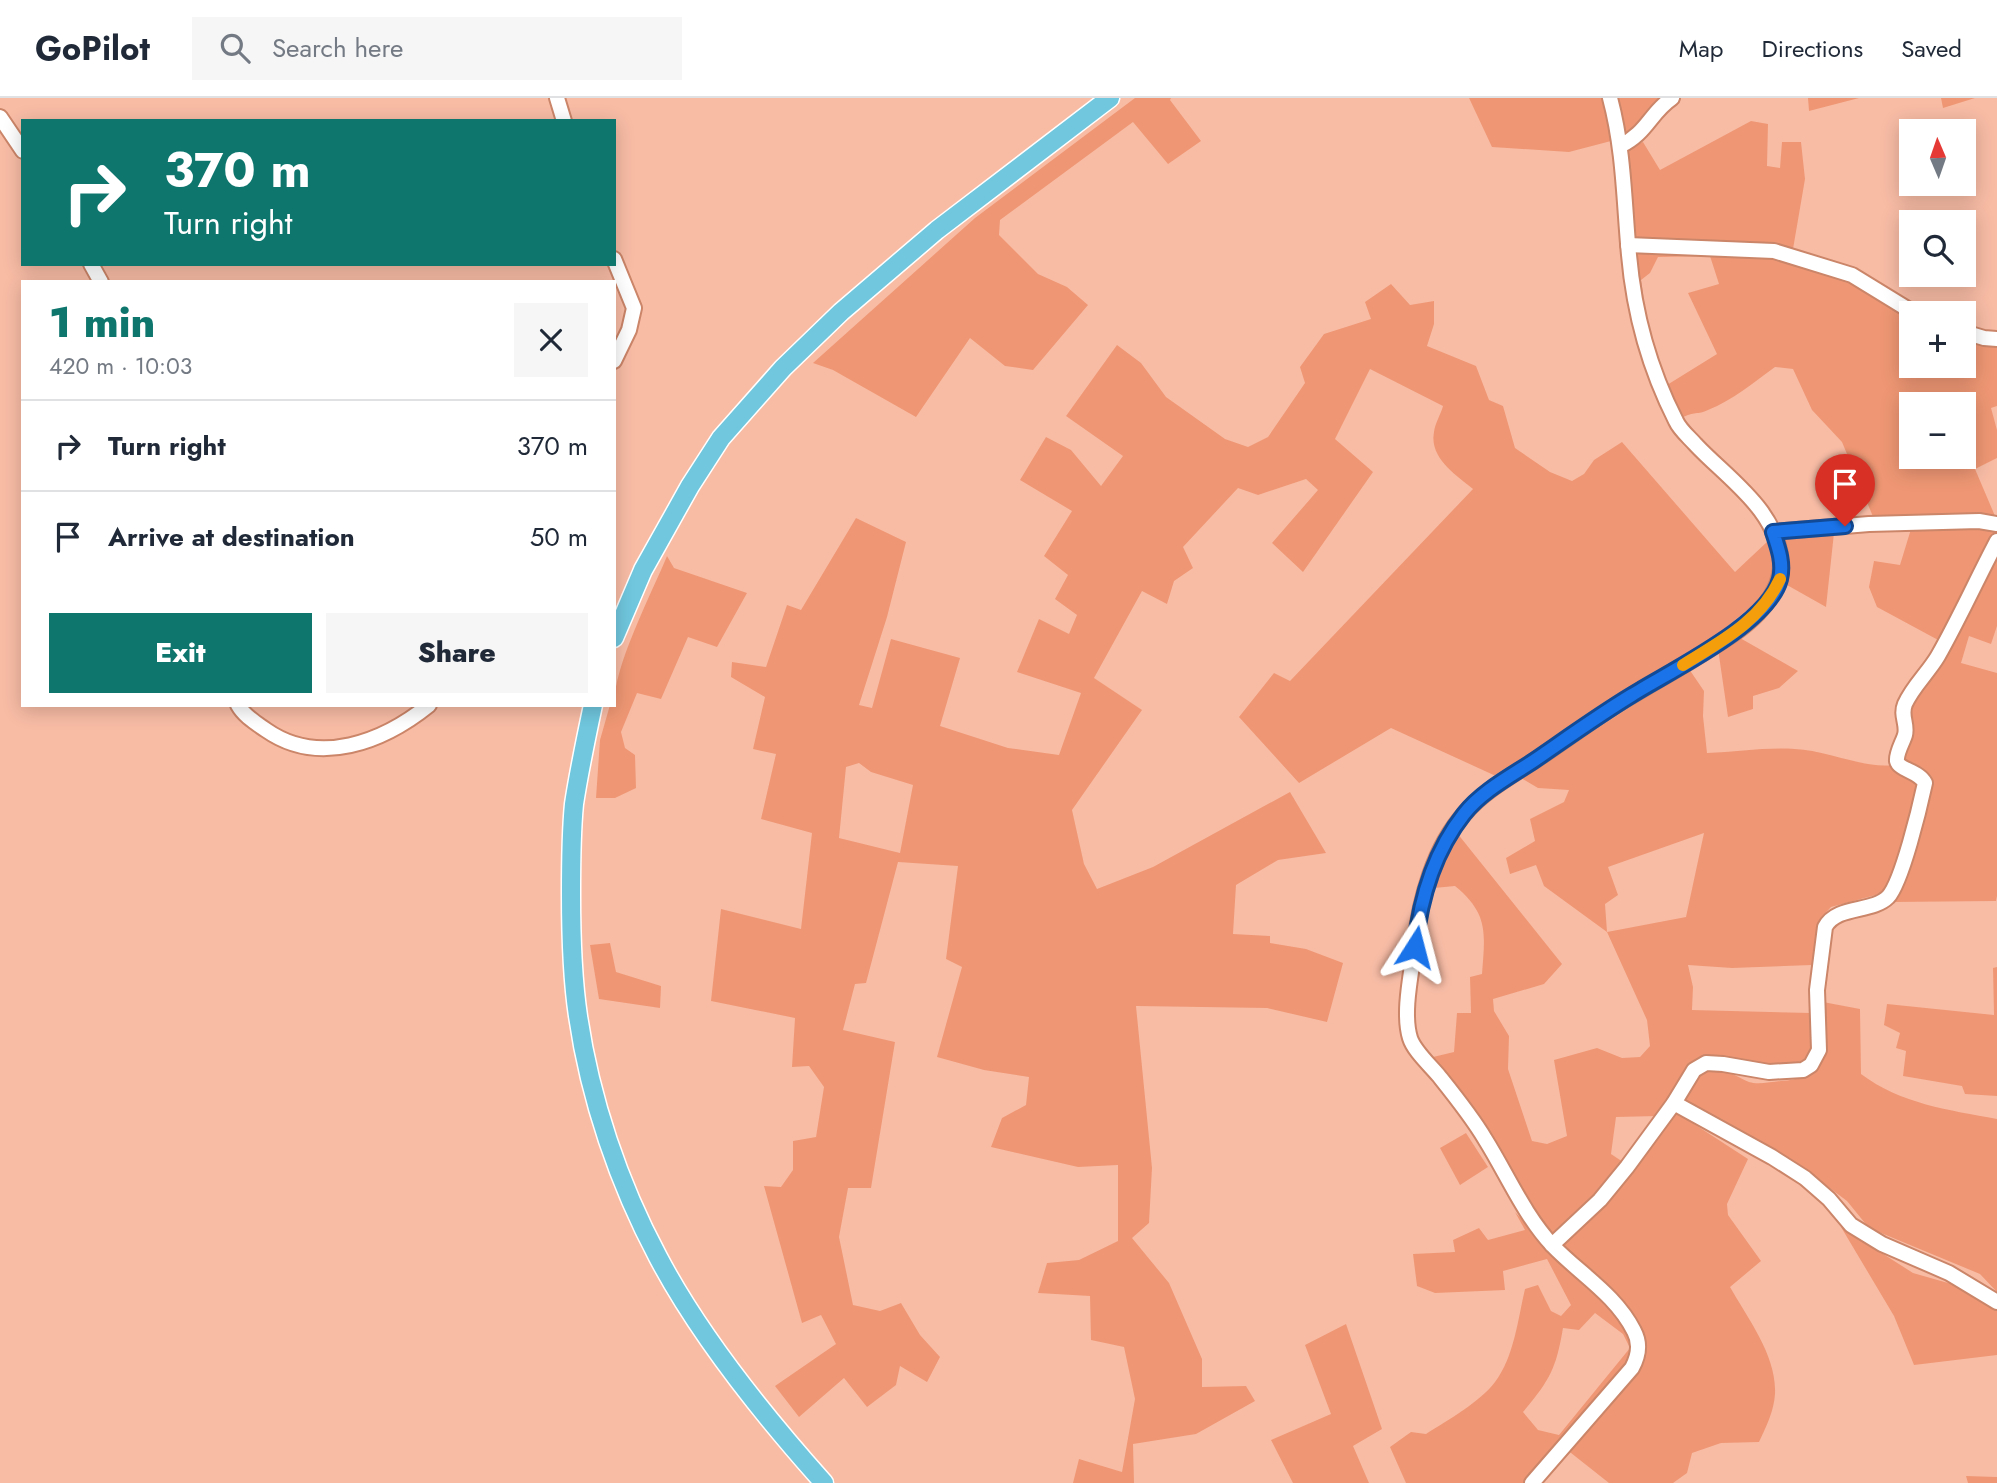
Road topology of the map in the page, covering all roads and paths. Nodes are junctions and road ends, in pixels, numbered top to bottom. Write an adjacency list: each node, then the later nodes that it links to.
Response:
1 (557, 98): 6 (street)
2 (1110, 98): 18 (main road)
3 (1610, 98): 7 (street)
4 (1672, 98): 7 (street)
5 (0, 117): 8 (street)
6 (563, 119)
7 (1620, 146): 9 (street)
8 (21, 148)
9 (1628, 245): 11 (street); 16 (street)
10 (616, 264): 14 (street)
11 (1899, 304)
12 (1976, 335): 13 (street)
13 (1997, 339)
14 (616, 357)
15 (1997, 524): 16 (street)
16 (1773, 532): 23 (street)
17 (1997, 541): 22 (street)
18 (616, 633)
19 (241, 707): 20 (street)
20 (426, 707)
21 (593, 707): 25 (main road)
22 (1674, 1102): 23 (street); 24 (street)
23 (1552, 1245): 26 (street)
24 (1997, 1302)
25 (824, 1483)
26 (1532, 1483)

